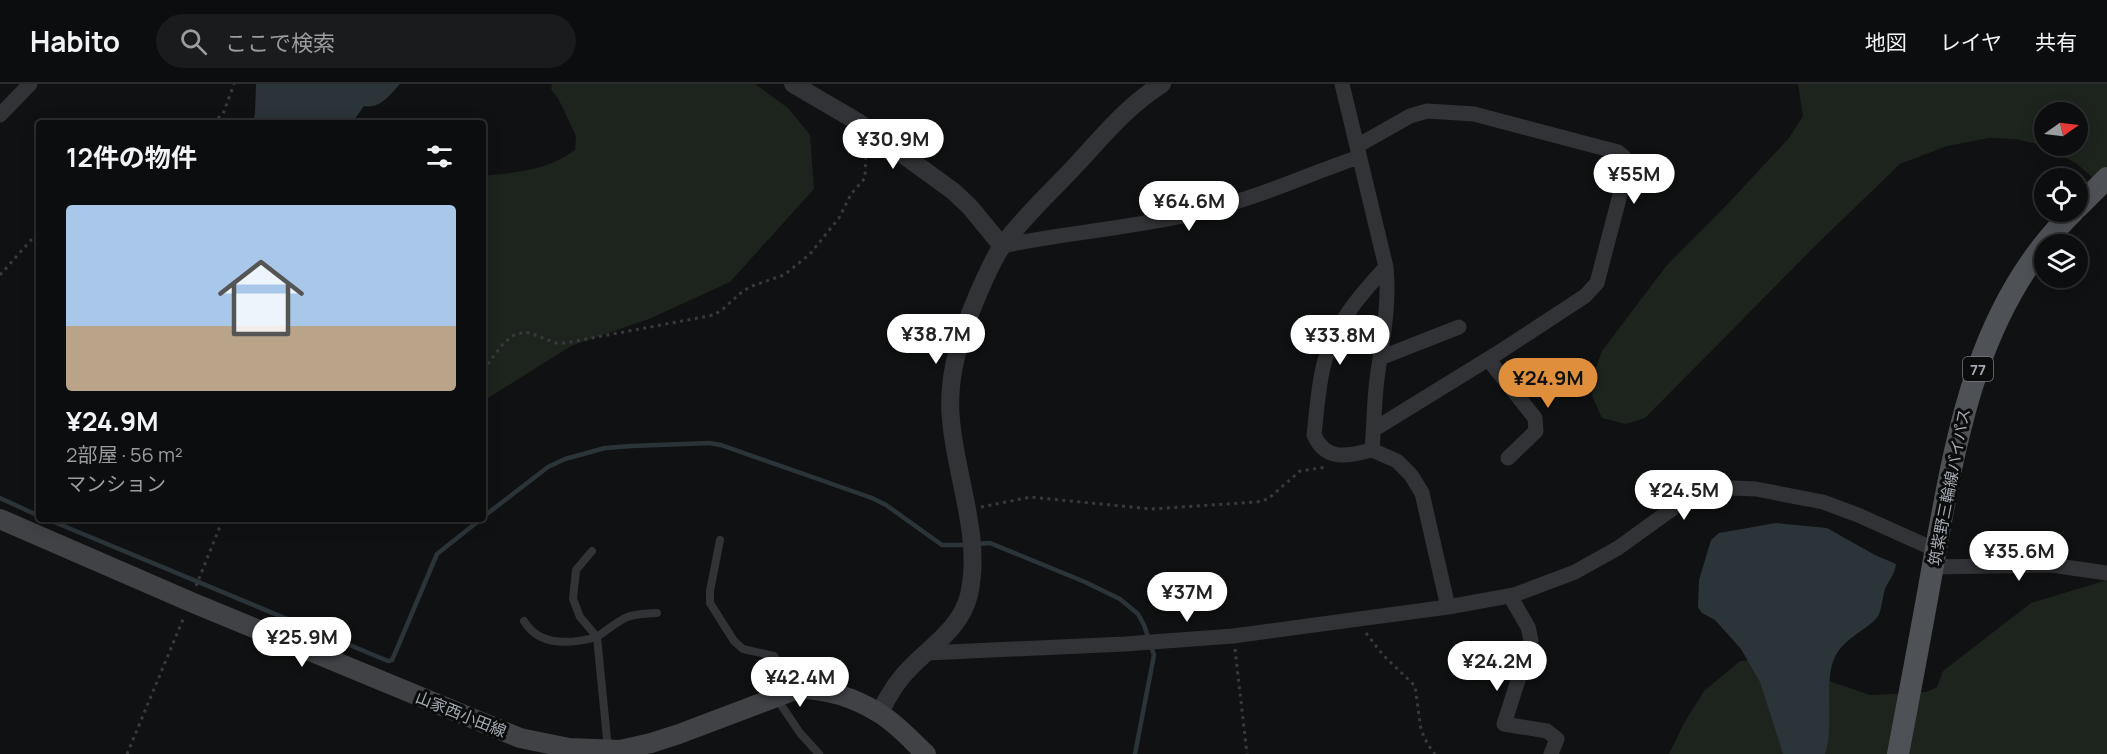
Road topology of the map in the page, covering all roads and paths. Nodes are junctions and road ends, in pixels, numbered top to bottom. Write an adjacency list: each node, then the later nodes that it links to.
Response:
1 (30, 84): 6 (street)
2 (234, 84): 7 (path)
3 (793, 84): 8 (street)
4 (1162, 84): 14 (street)
5 (1342, 84): 9 (street)
6 (0, 115)
7 (216, 120)
8 (867, 129): 14 (street); 20 (path)
9 (1358, 151): 14 (street); 15 (street); 19 (street)
10 (2107, 178): 11 (main road)
11 (2088, 197)
12 (2063, 222): 30 (main road, 筑紫野三輪線バイパス / 77)
13 (36, 234): 16 (path)
14 (1002, 246): 25 (street)
15 (1386, 267): 18 (street); 23 (street)
16 (0, 275)
17 (1459, 327): 18 (street)
18 (1380, 358): 21 (street)
19 (1488, 359): 21 (street); 24 (street)
20 (486, 366)
21 (1373, 430): 22 (street)
22 (1372, 450): 23 (street); 34 (street)
23 (1355, 453): 25 (path)
24 (1508, 459)
25 (967, 512): 40 (street)
26 (0, 519): 33 (main road, 山家西小田線)
27 (222, 522): 33 (path)
28 (720, 540): 41 (lane)
29 (592, 551): 39 (lane)
30 (1934, 559): 31 (street); 32 (street); 50 (main road, 筑紫野三輪線バイパス / 77)
31 (2107, 573)
32 (1510, 596): 34 (street); 49 (street)
33 (191, 602): 43 (main road, 山家西小田線); 44 (path)
34 (1448, 607): 36 (street)
35 (657, 613): 39 (lane)
36 (1361, 619): 38 (street); 48 (path)
37 (524, 621): 39 (lane)
38 (1233, 636): 40 (street); 47 (path)
39 (597, 637): 43 (lane)
40 (927, 653): 42 (street)
41 (782, 695): 42 (main road, 山家西小田線); 43 (main road, 山家西小田線); 45 (lane)
42 (880, 713): 46 (main road, 山家西小田線)
43 (609, 749)
44 (127, 754)
45 (819, 754)
46 (926, 754)
47 (1247, 754)
48 (1435, 754)
49 (1551, 754)
50 (1898, 754)

